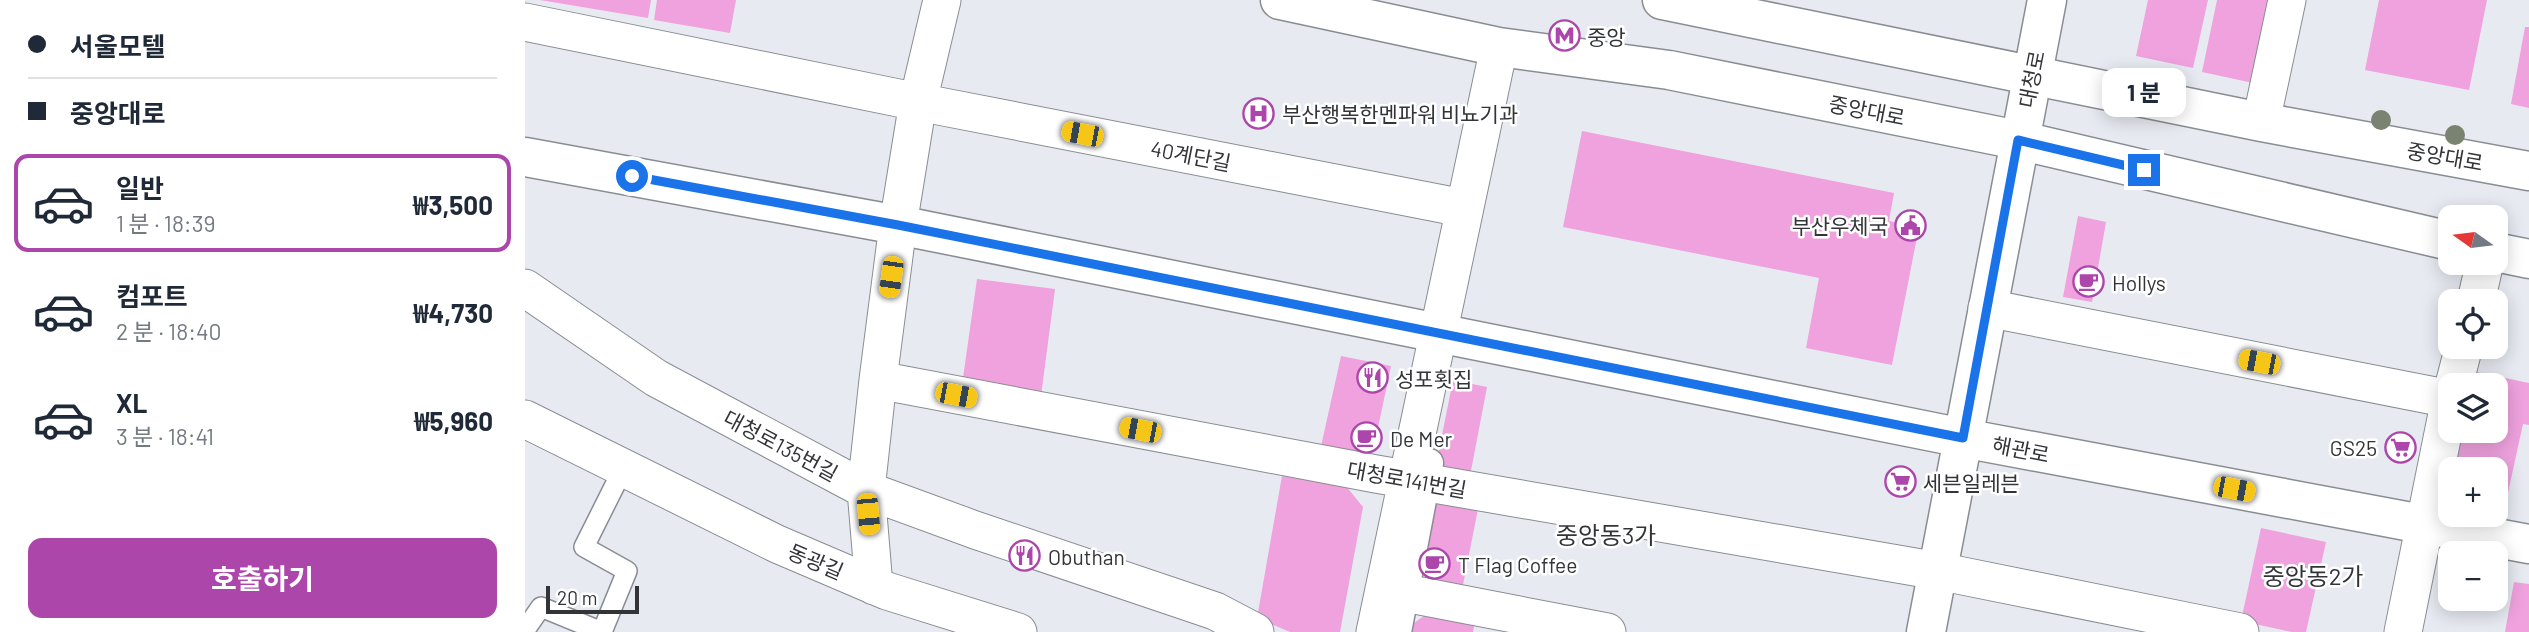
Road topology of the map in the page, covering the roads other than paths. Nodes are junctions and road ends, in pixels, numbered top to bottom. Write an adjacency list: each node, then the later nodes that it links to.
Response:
1 (942, 0): 9 (street)
2 (1280, 0): 7 (main road, 중앙대로)
3 (2047, 0): 8 (main road, 대청로)
4 (2287, 0): 10 (street)
5 (1674, 1): 8 (main road, 중앙대로)
6 (525, 22): 9 (street, 40계단길)
7 (1499, 47): 11 (main road, 중앙대로); 14 (street)
8 (2032, 75): 10 (main road, 중앙대로); 11 (main road, 대청로)
9 (918, 102): 14 (street, 40계단길); 15 (street)
10 (2262, 122): 13 (main road, 중앙대로)
11 (2018, 140): 16 (main road, 중앙대로); 20 (main road, 대청로)
12 (525, 157): 15 (main road, 해관로)
13 (2528, 171)
14 (1463, 208): 21 (street)
15 (898, 225): 21 (main road, 해관로); 22 (street)
16 (2438, 239)
17 (2512, 257): 19 (street)
18 (525, 288): 29 (street, 대청로135번길)
19 (2486, 289)
20 (1987, 308): 23 (street); 25 (main road, 대청로)
21 (1445, 335): 25 (main road, 해관로); 28 (street)
22 (878, 380): 28 (street, 대청로141번길); 29 (street)
23 (2438, 397)
24 (525, 419): 27 (street, 동광길)
25 (1963, 438): 30 (main road, 해관로); 32 (main road, 대청로)
26 (2441, 443): 30 (street)
27 (624, 467): 33 (street, 동광길); 35 (lane)
28 (1416, 481): 32 (street, 대청로141번길); 34 (street)
29 (866, 490): 33 (street); 37 (street, 대청로135번길)
30 (2424, 524): 31 (main road, 해관로); 43 (street)
31 (2529, 544)
32 (1938, 571): 41 (main road, 대청로); 42 (street)
33 (874, 586): 36 (street, 동광길)
34 (1395, 591): 38 (street); 39 (street); 40 (street)
35 (525, 629)
36 (1018, 632)
37 (1255, 632)
38 (1375, 632)
39 (1397, 632)
40 (1607, 632)
41 (1926, 632)
42 (2240, 632)
43 (2403, 632)

